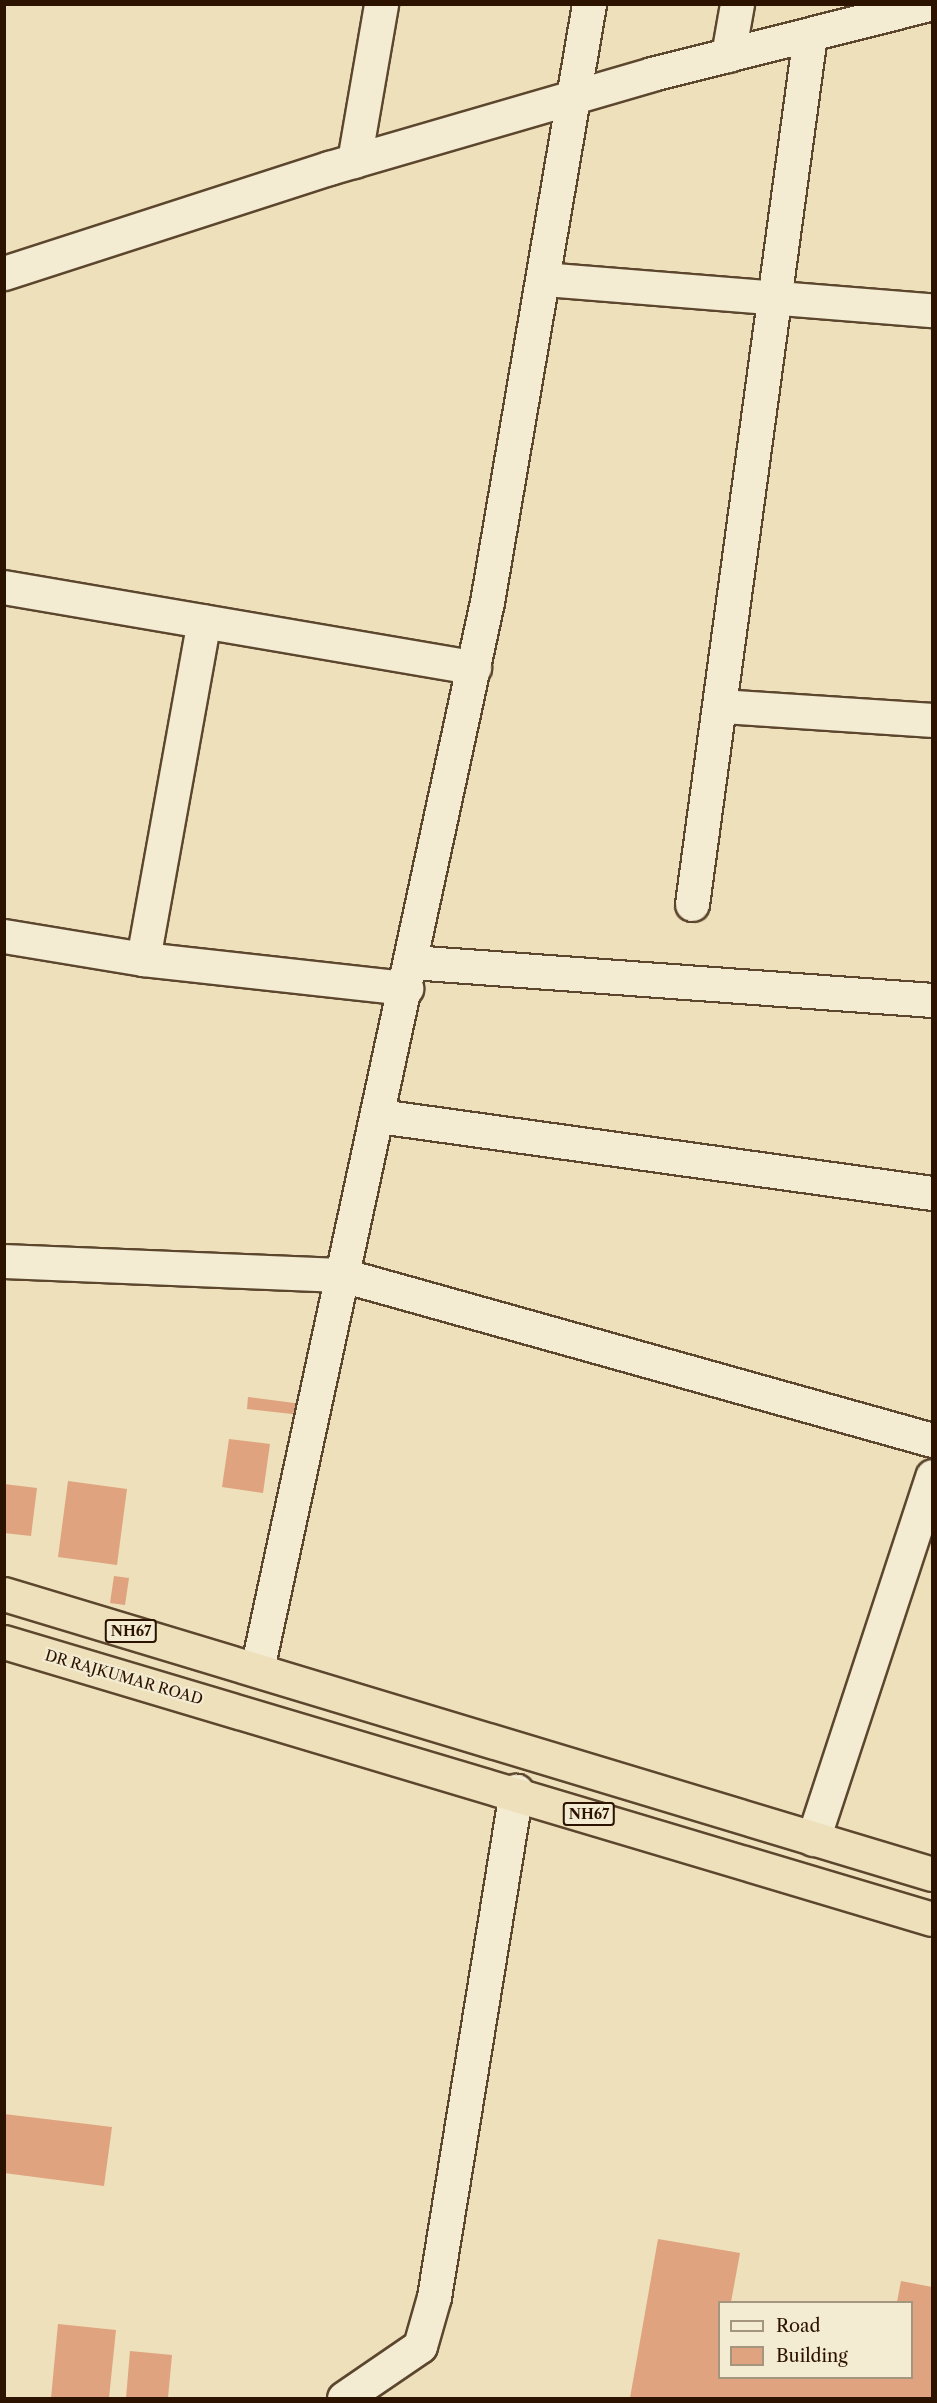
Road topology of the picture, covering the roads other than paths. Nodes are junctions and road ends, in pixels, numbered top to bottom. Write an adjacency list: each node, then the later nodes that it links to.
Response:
1 (381, 4): 8 (street)
2 (589, 4): 7 (street)
3 (737, 4): 6 (street)
4 (929, 4): 5 (street)
5 (810, 35): 6 (street); 11 (street)
6 (729, 55): 7 (street)
7 (574, 97): 8 (street); 10 (street)
8 (354, 161): 9 (street)
9 (4, 273)
10 (543, 279): 11 (street); 15 (street)
11 (777, 299): 12 (street); 16 (street)
12 (933, 310)
13 (4, 587): 14 (street)
14 (204, 621): 15 (street); 20 (street)
15 (474, 667): 21 (street)
16 (721, 706): 17 (street); 18 (street)
17 (933, 720)
18 (692, 904)
19 (4, 936): 20 (street)
20 (143, 959): 21 (street)
21 (409, 975): 22 (street); 23 (street)
22 (932, 995)
23 (379, 1116): 24 (street); 26 (street)
24 (933, 1193)
25 (4, 1261): 26 (street)
26 (342, 1275): 27 (street); 31 (street)
27 (933, 1440)
28 (933, 1476): 33 (street)
29 (4, 1594): 31 (highway, NH67)
30 (4, 1642): 32 (highway, DR RAJKUMAR ROAD / NH67)
31 (257, 1669): 33 (highway, NH67)
32 (516, 1791): 35 (highway, NH67); 36 (street)
33 (813, 1839): 34 (highway, NH67)
34 (933, 1874)
35 (933, 1919)
36 (344, 2398)

